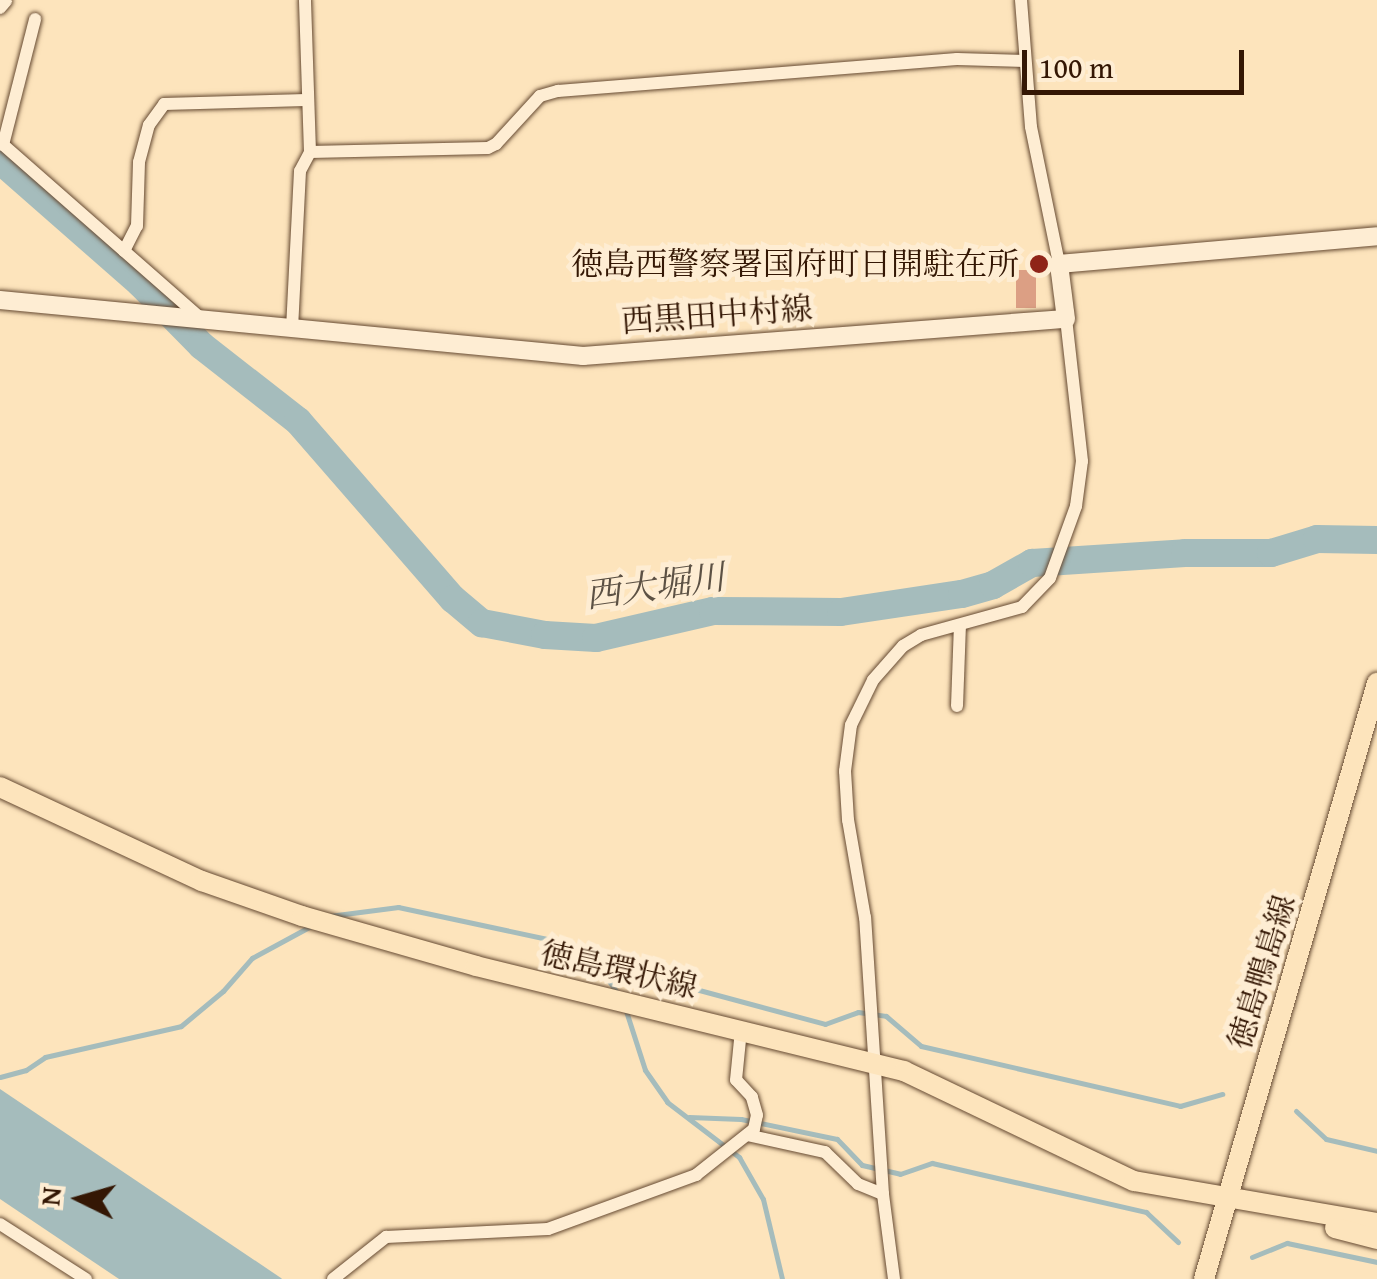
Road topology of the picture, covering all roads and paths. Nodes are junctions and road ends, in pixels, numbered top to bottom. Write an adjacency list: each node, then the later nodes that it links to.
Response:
1 (305, 0): 7 (street)
2 (1021, 0): 6 (street)
3 (6, 1): 4 (street)
4 (0, 8)
5 (36, 20): 8 (street)
6 (1025, 61): 9 (street); 12 (street)
7 (306, 100): 9 (street); 11 (street)
8 (1, 143): 11 (street)
9 (310, 152): 16 (street)
10 (1377, 236): 12 (main road)
11 (124, 251): 15 (street)
12 (1059, 264): 14 (main road)
13 (0, 300): 15 (main road, 西黒田中村線)
14 (1066, 319): 16 (main road, 西黒田中村線); 17 (street)
15 (197, 322): 16 (main road, 西黒田中村線)
16 (292, 329)
17 (960, 626): 19 (street); 22 (street)
18 (1377, 682): 25 (main road, 徳島鴨島線)
19 (956, 706)
20 (0, 787): 21 (main road, 徳島環状線)
21 (741, 1030): 22 (main road, 徳島環状線); 23 (street)
22 (874, 1063): 24 (street); 25 (main road, 徳島環状線)
23 (750, 1129): 24 (street); 30 (street)
24 (883, 1194): 31 (street)
25 (1226, 1200): 26 (main road, 徳島環状線); 28 (main road, 徳島環状線); 32 (main road, 徳島鴨島線)
26 (1377, 1223)
27 (0, 1224): 29 (street)
28 (1377, 1240)
29 (86, 1279)
30 (333, 1279)
31 (894, 1279)
32 (1204, 1279)

